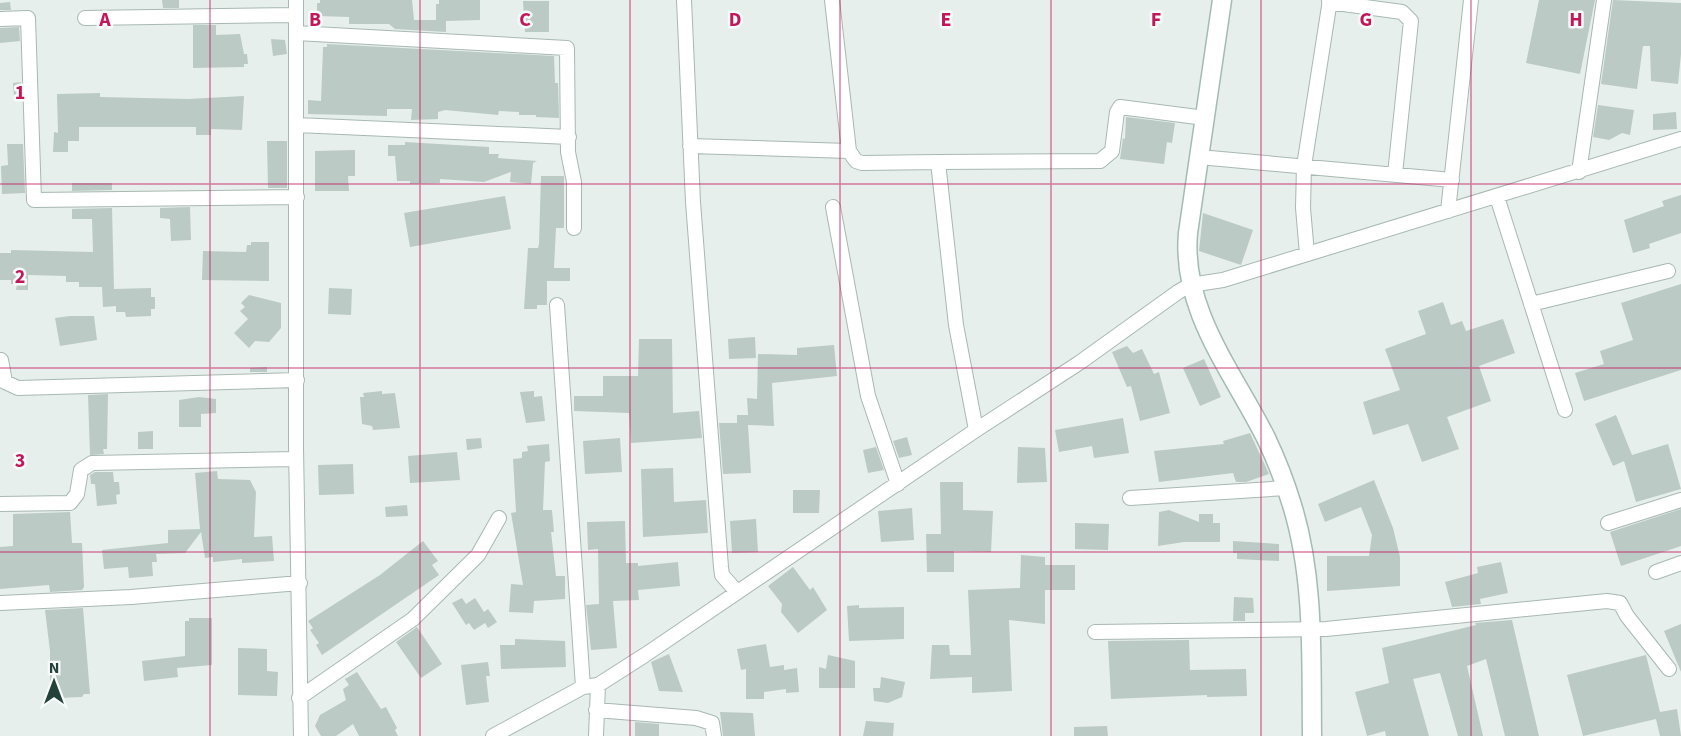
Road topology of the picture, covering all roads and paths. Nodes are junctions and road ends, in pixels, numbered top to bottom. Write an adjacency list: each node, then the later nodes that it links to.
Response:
1 (296, 0): 8 (street)
2 (684, 0): 16 (street)
3 (832, 0): 17 (street)
4 (1222, 0): 12 (main road)
5 (1472, 0): 23 (street)
6 (1604, 0): 21 (street)
7 (1329, 1): 20 (street); 22 (street)
8 (296, 15): 9 (street); 11 (street)
9 (85, 18)
10 (0, 19): 24 (street)
11 (296, 33): 13 (street); 14 (street)
12 (1204, 118): 18 (main road); 19 (street)
13 (297, 125): 14 (street); 24 (street)
14 (569, 137): 28 (street)
15 (1681, 140): 21 (street)
16 (690, 146): 17 (street); 49 (street)
17 (849, 151): 19 (street)
18 (1199, 157): 20 (street); 31 (main road)
19 (938, 162): 37 (street)
20 (1304, 166): 22 (street); 29 (street)
21 (1579, 172): 25 (street)
22 (1395, 174): 23 (street)
23 (1452, 180): 27 (street)
24 (297, 197): 35 (street)
25 (1497, 197): 27 (street); 32 (street)
26 (833, 207): 39 (street)
27 (1448, 211): 29 (street)
28 (574, 228)
29 (1307, 254): 31 (street)
30 (1668, 271): 32 (street)
31 (1190, 285): 37 (street); 40 (main road)
32 (1532, 304): 36 (street)
33 (557, 305): 55 (street)
34 (1, 360): 35 (street)
35 (297, 380): 38 (street)
36 (1565, 410)
37 (976, 430): 39 (street)
38 (297, 459): 43 (street); 48 (street)
39 (898, 484): 49 (street)
40 (1286, 488): 41 (street); 51 (main road)
41 (1130, 498)
42 (1681, 500): 45 (street)
43 (0, 504)
44 (499, 518): 56 (street)
45 (1608, 524)
46 (1681, 563): 47 (street)
47 (1656, 572)
48 (300, 583): 50 (street); 56 (street)
49 (737, 592): 54 (street)
50 (0, 603)
51 (1310, 630): 52 (street); 53 (street); 62 (main road)
52 (1095, 632)
53 (1669, 669)
54 (598, 685): 55 (street); 57 (street)
55 (583, 687): 59 (street)
56 (299, 698): 58 (street)
57 (596, 710): 60 (street); 61 (street)
58 (300, 736)
59 (493, 736)
60 (596, 736)
61 (714, 736)
62 (1312, 736)

